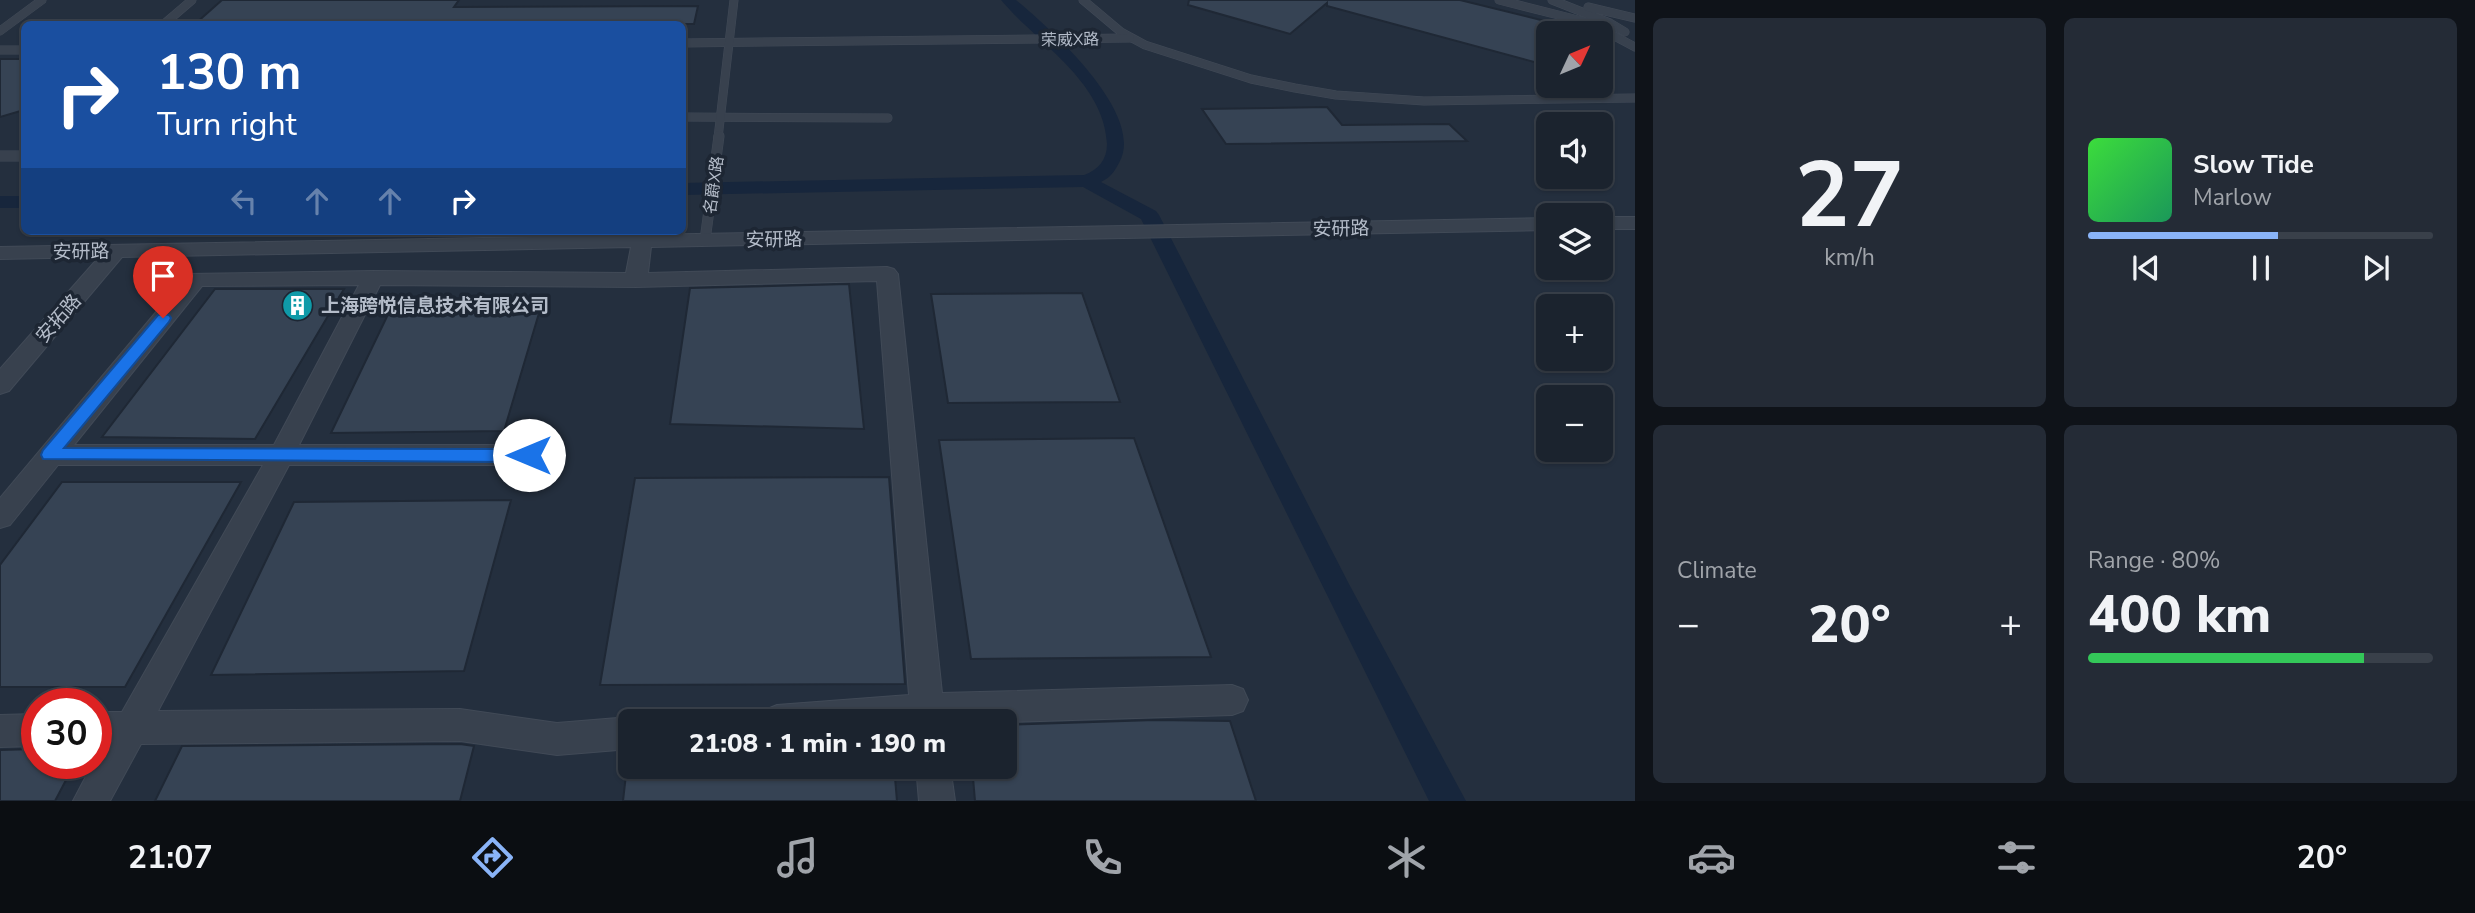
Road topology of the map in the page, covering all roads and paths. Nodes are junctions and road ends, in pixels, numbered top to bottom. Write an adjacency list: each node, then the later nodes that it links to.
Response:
1 (42, 0): 11 (lane)
2 (192, 0): 10 (lane)
3 (734, 0): 15 (lane, 名爵X路)
4 (1083, 0): 12 (lane)
5 (1499, 0): 16 (lane)
6 (1552, 0): 13 (lane)
7 (1560, 0): 9 (lane)
8 (1575, 0): 9 (lane)
9 (1635, 16)
10 (168, 21)
11 (0, 31)
12 (1130, 38): 15 (lane, 荣威X路); 19 (lane)
13 (1635, 38)
14 (686, 43): 15 (lane, 荣威X路)
15 (730, 43): 20 (lane, 名爵X路)
16 (1635, 47)
17 (0, 50): 18 (lane)
18 (21, 50)
19 (1635, 99)
20 (720, 116): 21 (lane); 22 (lane); 28 (lane, 名爵X路)
21 (686, 117)
22 (888, 118)
23 (0, 156): 24 (lane)
24 (21, 156)
25 (1613, 223): 26 (street)
26 (1635, 223)
27 (1536, 224): 28 (street, 安研路)
28 (707, 230): 29 (street, 安研路)
29 (686, 234)
30 (677, 235): 31 (street, 安研路)
31 (642, 241): 32 (street, 安研路); 35 (street)
32 (116, 251): 33 (street, 安研路); 36 (street, 安拓路)
33 (0, 253)
34 (373, 278): 35 (street); 37 (street); 38 (street)
35 (636, 280): 42 (street)
36 (0, 385)
37 (282, 454): 38 (street); 39 (street); 44 (street)
38 (49, 455): 40 (street)
39 (529, 455)
40 (0, 516)
41 (1232, 700): 43 (street)
42 (926, 709)
43 (1017, 711)
44 (130, 727): 45 (street); 48 (street); 50 (street)
45 (112, 728)
46 (21, 730): 47 (street)
47 (0, 731)
48 (618, 734)
49 (934, 779): 51 (street)
50 (91, 801)
51 (937, 801)

